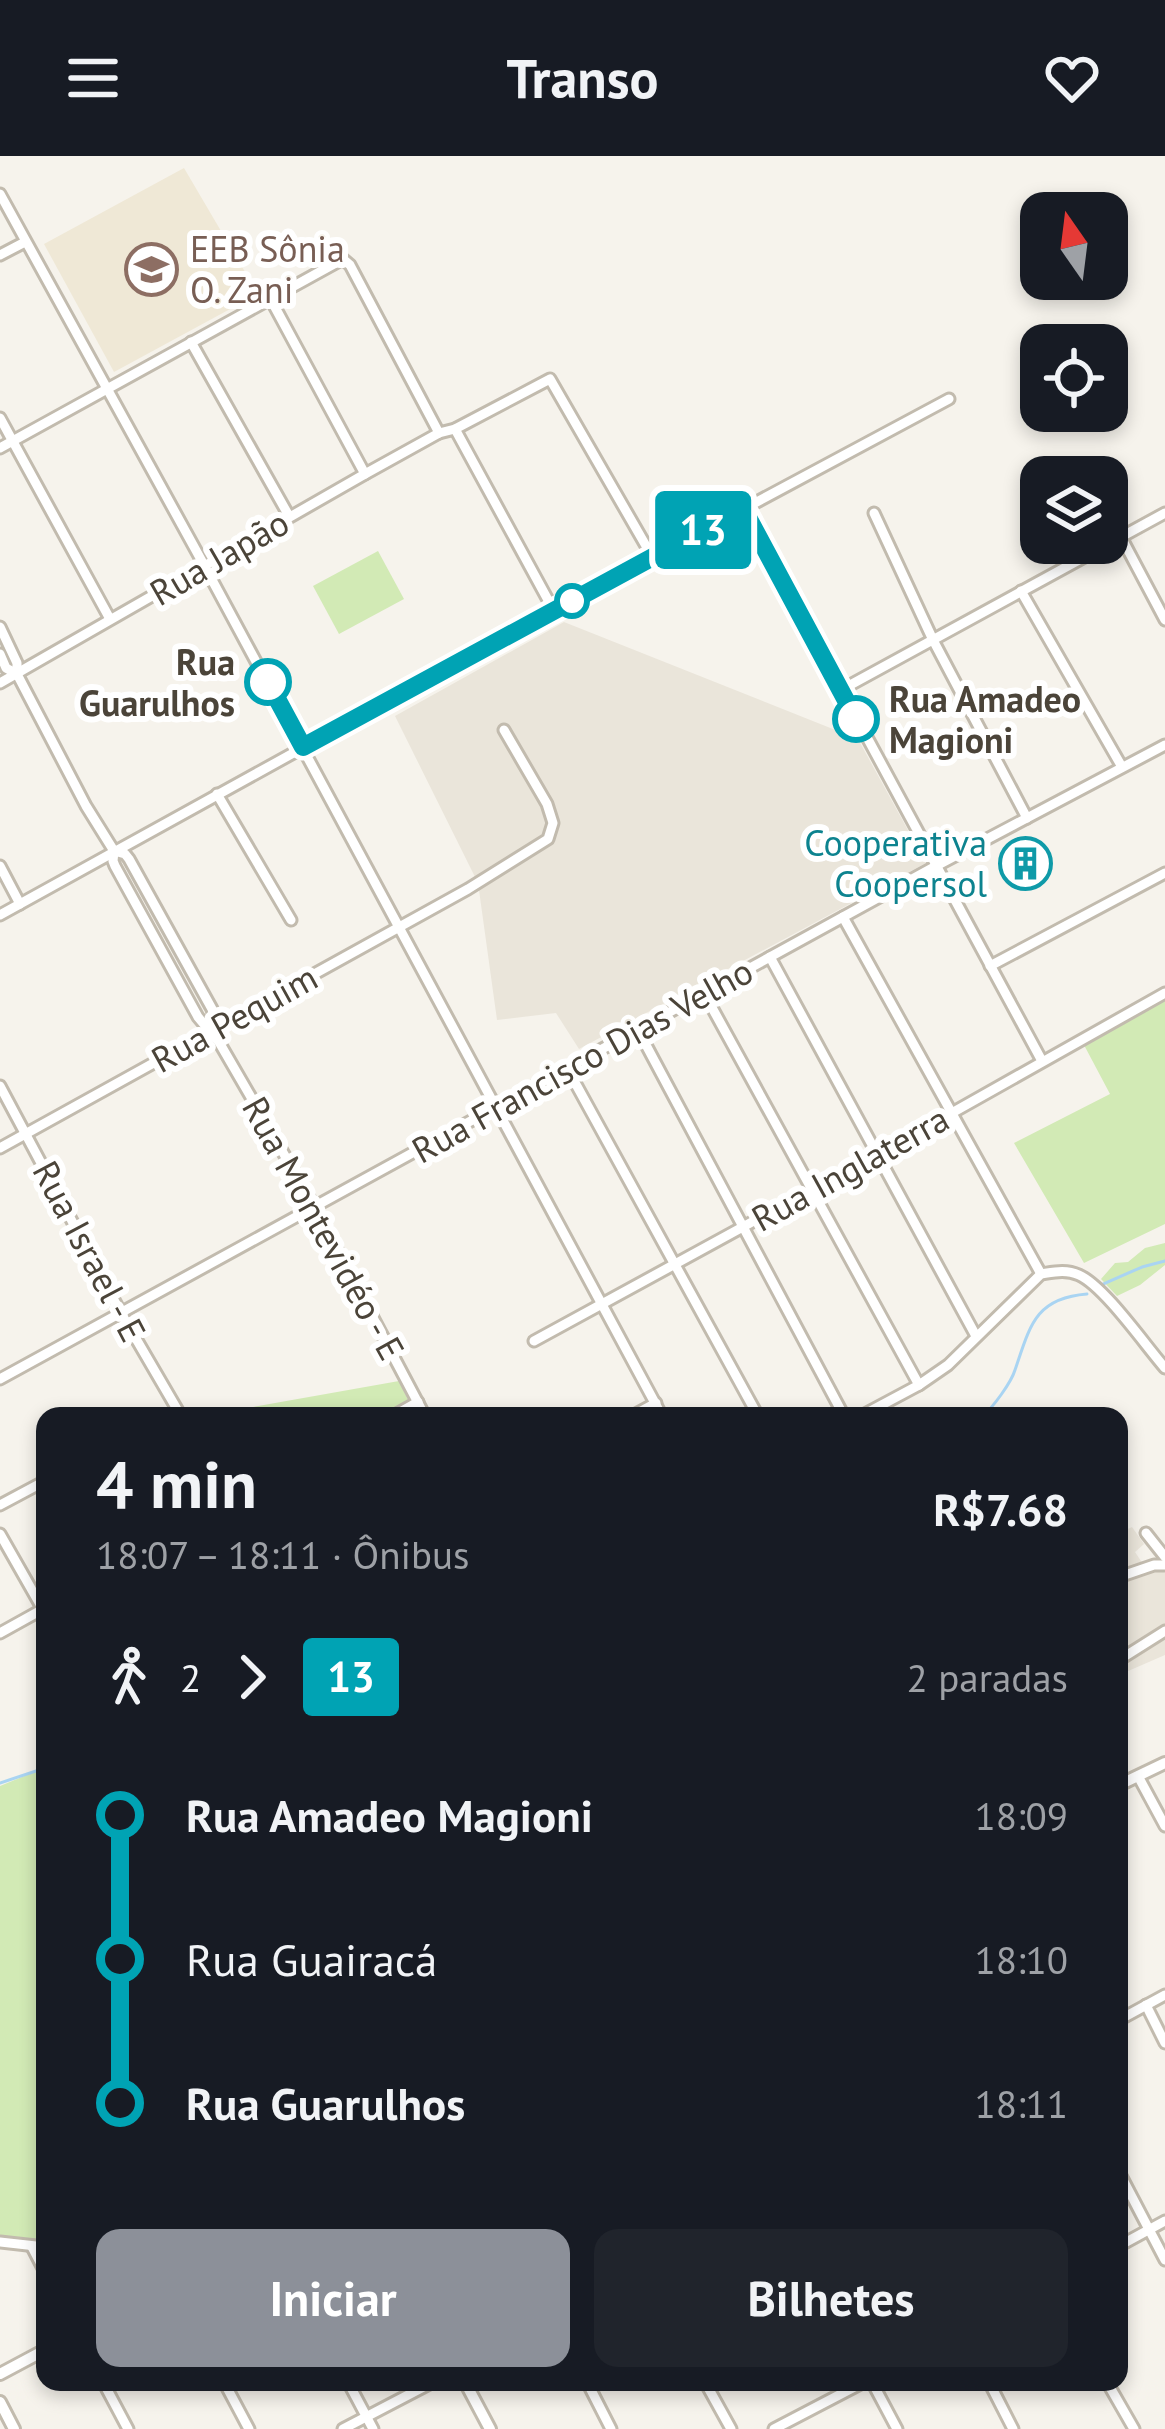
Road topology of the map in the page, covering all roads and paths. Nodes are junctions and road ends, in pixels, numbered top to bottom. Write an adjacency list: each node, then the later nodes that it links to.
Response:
1 (0, 194): 2 (street)
2 (25, 242): 3 (street); 6 (street)
3 (0, 255)
4 (271, 298): 5 (street); 10 (street); 13 (street)
5 (191, 342): 6 (street); 17 (street)
6 (106, 389): 11 (street); 22 (street)
7 (949, 399): 14 (street)
8 (0, 418): 11 (street)
9 (454, 429): 10 (street, Rua Japão); 20 (street); 24 (street)
10 (439, 434): 13 (street, Rua Japão)
11 (13, 441): 12 (street); 25 (street)
12 (0, 448)
13 (365, 474): 17 (street, Rua Japão)
14 (743, 508): 20 (street); 32 (street)
15 (874, 513): 28 (street)
16 (1165, 513): 18 (street)
17 (289, 516): 22 (street, Rua Japão)
18 (1128, 533)
19 (1128, 550): 26 (street)
20 (653, 558): 24 (street)
21 (1071, 564): 23 (street)
22 (204, 565): 25 (street, Rua Japão); 35 (street)
23 (1021, 591): 28 (street); 36 (street)
24 (554, 610): 35 (street)
25 (110, 619): 30 (street, Rua Japão)
26 (1165, 620)
27 (0, 627): 30 (street, Rua Montevidéo - E)
28 (933, 640): 32 (street); 38 (street)
29 (0, 654): 30 (street, Rua Montevidéo - E)
30 (17, 674): 31 (street, Rua Japão); 39 (street, Rua Montevidéo - E)
31 (0, 683)
32 (841, 690): 41 (street)
33 (504, 730): 47 (street, Rua Pequim)
34 (1165, 745): 36 (street, Rua Francisco Dias Velho)
35 (303, 747): 37 (street); 47 (street)
36 (1122, 767): 38 (street, Rua Francisco Dias Velho)
37 (217, 794): 39 (street); 46 (street)
38 (1027, 818): 41 (street, Rua Francisco Dias Velho)
39 (114, 851): 43 (street); 53 (street, Rua Montevidéo - E)
40 (0, 866): 43 (street)
41 (936, 866): 45 (street, Rua Francisco Dias Velho); 49 (street)
42 (1165, 873): 49 (street)
43 (20, 904): 44 (street)
44 (0, 915)
45 (843, 917): 48 (street, Rua Francisco Dias Velho); 58 (street)
46 (291, 920)
47 (400, 927): 53 (street, Rua Pequim); 57 (street)
48 (770, 957): 51 (street, Rua Francisco Dias Velho); 61 (street)
49 (990, 966): 54 (street)
50 (1165, 992): 54 (street, Rua Inglaterra)
51 (704, 994): 52 (street, Rua Francisco Dias Velho); 62 (street)
52 (638, 1030): 55 (street, Rua Francisco Dias Velho); 64 (street)
53 (213, 1031): 59 (street, Rua Pequim); 63 (street, Rua Montevidéo - E)
54 (1042, 1061): 58 (street, Rua Inglaterra)
55 (567, 1068): 57 (street, Rua Francisco Dias Velho); 65 (street)
56 (0, 1086): 59 (street, Rua Israel - E)
57 (495, 1109): 63 (street, Rua Francisco Dias Velho); 67 (street)
58 (950, 1114): 61 (street, Rua Inglaterra); 66 (street)
59 (27, 1133): 60 (street, Rua Pequim); 68 (street, Rua Israel - E)
60 (0, 1148)
61 (877, 1154): 62 (street, Rua Inglaterra); 69 (street)
62 (811, 1190): 64 (street, Rua Inglaterra); 73 (street)
63 (314, 1206): 68 (street, Rua Francisco Dias Velho); 74 (street, Rua Montevidéo - E)
64 (743, 1227): 65 (street, Rua Inglaterra); 82 (street)
65 (674, 1264): 67 (street, Rua Inglaterra); 81 (street)
66 (1041, 1274): 69 (street); 71 (street)
67 (604, 1305): 70 (street, Rua Inglaterra); 75 (street)
68 (121, 1313): 72 (street, Rua Francisco Dias Velho); 76 (street, Rua Israel - E)
69 (976, 1336): 73 (street)
70 (534, 1341)
71 (1165, 1368)
72 (0, 1379)
73 (919, 1385): 83 (street)
74 (418, 1402): 77 (street); 78 (street, Rua Montevidéo - E)
75 (656, 1403): 79 (street); 80 (street)
76 (176, 1407)
77 (409, 1407)
78 (420, 1407)
79 (649, 1407)
80 (658, 1407)
81 (753, 1407)
82 (839, 1407)
83 (878, 1407)
84 (36, 1486): 85 (street)
85 (0, 1505)
86 (1146, 1533): 88 (street)
87 (0, 1534): 90 (street)
88 (1165, 1561): 89 (street)
89 (1128, 1573)
90 (36, 1596)
91 (36, 1614): 93 (street)
92 (1165, 1631): 94 (street)
93 (0, 1633)
94 (1128, 1654)
95 (1165, 1763): 96 (street)
96 (1138, 1776): 97 (street); 98 (street)
97 (1128, 1781)
98 (1165, 1826)
99 (1165, 1995): 100 (street)
100 (1146, 2005): 101 (street); 102 (street)
101 (1128, 2015)
102 (1165, 2042)
103 (1128, 2190): 105 (street)
104 (1165, 2221): 105 (street)
105 (1148, 2230): 106 (street); 111 (street)
106 (1128, 2241)
107 (0, 2242): 108 (street)
108 (32, 2246): 109 (street); 110 (street)
109 (36, 2246)
110 (36, 2254)
111 (1165, 2260)
112 (36, 2355): 113 (street)
113 (0, 2374)
114 (109, 2391): 128 (street)
115 (229, 2391): 129 (street)
116 (353, 2391): 126 (street)
117 (416, 2391): 126 (street)
118 (470, 2391): 132 (street)
119 (591, 2391): 133 (street)
120 (710, 2391): 134 (street)
121 (850, 2391): 135 (street)
122 (874, 2391): 136 (street)
123 (994, 2391): 137 (street)
124 (1113, 2391): 138 (street)
125 (0, 2402): 127 (street)
126 (367, 2416): 130 (street); 131 (street)
127 (14, 2429)
128 (128, 2429)
129 (249, 2429)
130 (343, 2429)
131 (373, 2429)
132 (490, 2429)
133 (611, 2429)
134 (730, 2429)
135 (774, 2429)
136 (897, 2429)
137 (1013, 2429)
138 (1134, 2429)

